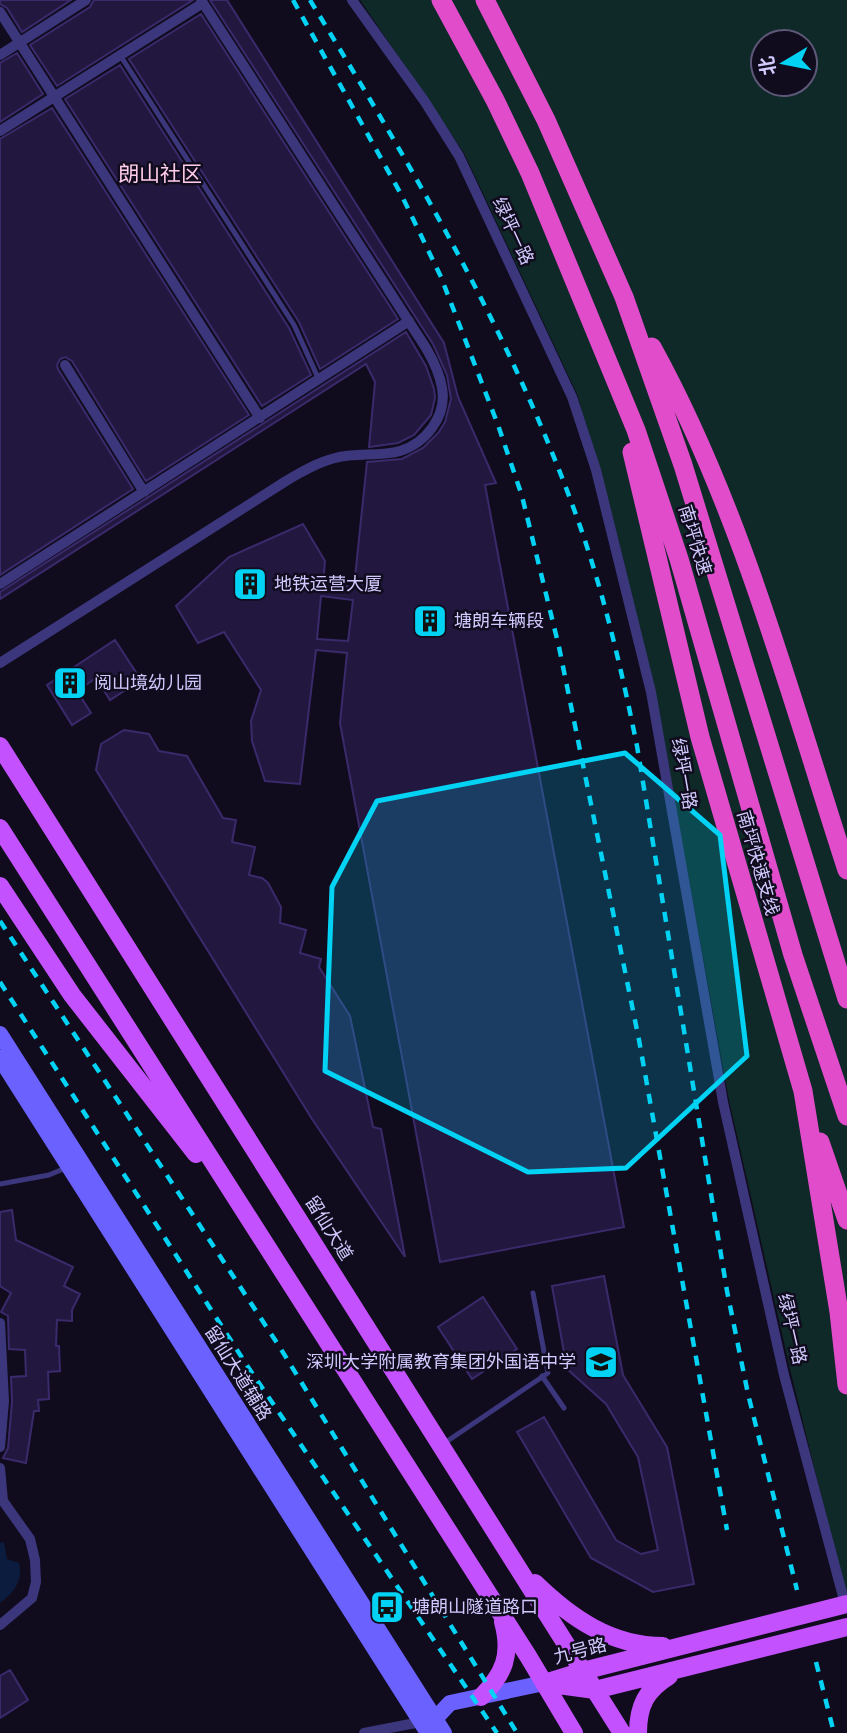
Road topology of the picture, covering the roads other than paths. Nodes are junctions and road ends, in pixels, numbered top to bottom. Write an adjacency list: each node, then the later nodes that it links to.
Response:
1 (86, 0): 7 (street)
2 (352, 0): 43 (street, 绿坪一路)
3 (441, 0): 14 (highway, 南坪快速)
4 (485, 0): 12 (highway, 南坪快速)
5 (202, 1): 9 (street); 13 (street)
6 (0, 12): 7 (street)
7 (20, 42): 8 (street); 10 (street)
8 (0, 55)
9 (120, 55): 10 (street); 16 (lane)
10 (54, 97): 11 (street); 17 (street)
11 (0, 131)
12 (624, 297): 23 (highway); 25 (highway, 南坪快速)
13 (409, 321): 16 (street); 20 (street)
14 (606, 357): 28 (highway, 南坪快速支线); 29 (highway, 南坪快速)
15 (65, 365): 18 (street)
16 (319, 380): 17 (street)
17 (260, 418): 18 (street)
18 (144, 492): 19 (street)
19 (0, 584)
20 (0, 663)
21 (0, 746): 39 (main road, 留仙大道)
22 (0, 828): 33 (main road)
23 (847, 870)
24 (0, 886): 33 (main road)
25 (847, 999)
26 (0, 1034): 30 (main road, 留仙大道辅路)
27 (0, 1058): 30 (main road, 留仙大道辅路)
28 (803, 1091): 32 (highway); 37 (highway, 南坪快速支线)
29 (847, 1116)
30 (75, 1164): 31 (lane); 53 (main road, 留仙大道辅路)
31 (0, 1184)
32 (847, 1220)
33 (260, 1237): 44 (main road)
34 (533, 1293): 36 (lane)
35 (0, 1323): 40 (street)
36 (542, 1376): 38 (lane); 39 (lane)
37 (847, 1385)
38 (564, 1408)
39 (441, 1446): 42 (main road, 留仙大道)
40 (0, 1447)
41 (0, 1468): 45 (street)
42 (506, 1549): 47 (main road); 49 (main road, 留仙大道)
43 (846, 1604): 47 (main road, 九号路)
44 (500, 1612): 50 (main road); 52 (main road)
45 (0, 1625)
46 (847, 1627): 48 (main road, 九号路)
47 (691, 1644): 49 (main road, 九号路)
48 (694, 1665): 51 (main road, 九号路); 57 (main road)
49 (583, 1671): 50 (main road, 九号路); 51 (main road, 留仙大道)
50 (544, 1683): 51 (main road, 九号路); 52 (main road); 55 (main road)
51 (595, 1690): 56 (main road, 留仙大道)
52 (481, 1697): 53 (main road)
53 (432, 1727): 54 (street)
54 (364, 1733)
55 (574, 1733)
56 (622, 1733)
57 (638, 1733)

